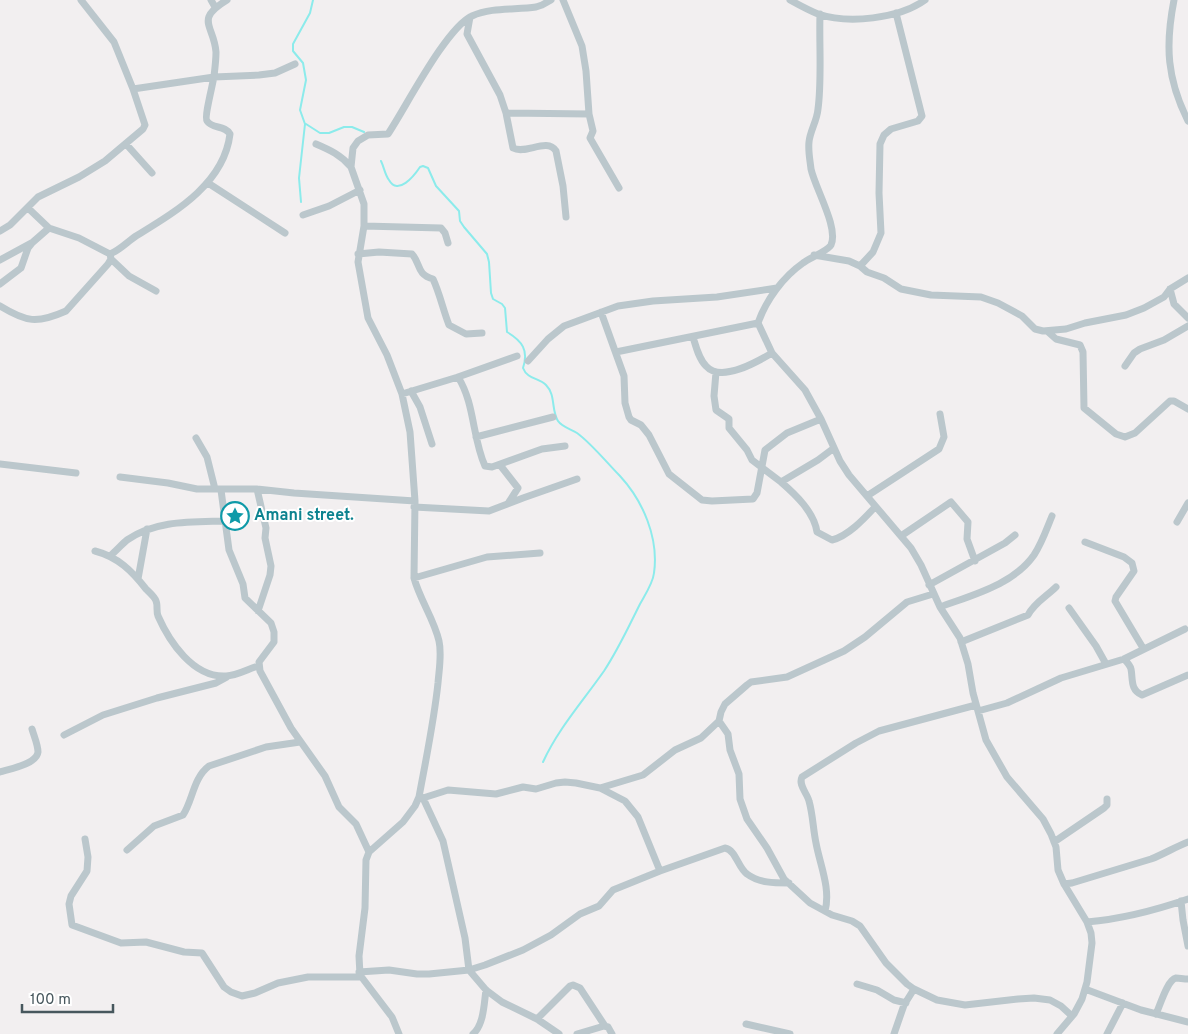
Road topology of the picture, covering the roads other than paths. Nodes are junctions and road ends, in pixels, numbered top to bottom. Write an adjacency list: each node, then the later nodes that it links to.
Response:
1 (81, 0): 16 (street)
2 (227, 0): 9 (street)
3 (551, 0): 13 (street)
4 (564, 0): 18 (street)
5 (790, 0): 10 (street)
6 (808, 0): 10 (street)
7 (925, 0): 12 (street)
8 (1174, 0): 19 (street)
9 (213, 4): 15 (street)
10 (806, 8): 11 (street)
11 (820, 14): 12 (street); 37 (street)
12 (896, 14): 40 (street)
13 (470, 17): 17 (street); 22 (street)
14 (295, 64): 15 (street)
15 (214, 77): 16 (street); 24 (street)
16 (134, 89): 20 (street)
17 (506, 113): 18 (street); 29 (street)
18 (589, 114): 25 (street)
19 (1188, 121)
20 (126, 144): 23 (street); 27 (street)
21 (316, 144): 22 (street)
22 (351, 166): 26 (street)
23 (152, 172)
24 (208, 183): 33 (street); 38 (street)
25 (619, 188)
26 (360, 190): 28 (street); 30 (street)
27 (28, 208): 31 (street); 32 (street)
28 (303, 215)
29 (566, 217)
30 (364, 226): 35 (street); 36 (street)
31 (50, 228): 34 (street); 38 (street)
32 (0, 232)
33 (285, 233)
34 (34, 242): 39 (street); 42 (street)
35 (448, 243)
36 (358, 254): 52 (street); 62 (street)
37 (814, 255): 40 (street); 43 (street)
38 (110, 256): 45 (street); 46 (street)
39 (0, 260)
40 (860, 266): 51 (street)
41 (1188, 278): 44 (street)
42 (0, 284)
43 (777, 288): 47 (street); 49 (street)
44 (1170, 289): 48 (street); 51 (street)
45 (156, 291)
46 (0, 306)
47 (601, 312): 54 (street); 57 (street)
48 (1188, 318)
49 (758, 324): 53 (street); 55 (street)
50 (1188, 326): 58 (street)
51 (1047, 331): 63 (street)
52 (482, 333)
53 (693, 337): 54 (street); 59 (street)
54 (616, 352): 74 (street)
55 (772, 353): 59 (street); 66 (street)
56 (517, 356): 60 (street)
57 (528, 361)
58 (1125, 366)
59 (716, 372): 74 (street)
60 (458, 377): 61 (street); 67 (street)
61 (412, 391): 62 (street); 69 (street)
62 (402, 394): 83 (street)
63 (1188, 409)
64 (940, 414): 81 (street)
65 (553, 417): 67 (street)
66 (821, 419): 71 (street); 74 (street)
67 (476, 437): 73 (street)
68 (196, 438): 80 (street)
69 (432, 444)
70 (565, 446): 73 (street)
71 (834, 448): 78 (street); 81 (street)
72 (0, 464): 75 (street)
73 (500, 465): 84 (street)
74 (763, 469): 78 (street)
75 (76, 473)
76 (120, 477): 80 (street)
77 (577, 479): 84 (street)
78 (781, 482): 85 (street)
79 (257, 489): 80 (street); 83 (street); 104 (street)
80 (218, 490): 87 (street)
81 (866, 496): 85 (street)
82 (1188, 502): 88 (street)
83 (414, 504): 84 (street); 97 (street)
84 (508, 504)
85 (875, 507): 91 (street)
86 (1052, 516): 102 (street)
87 (225, 521): 89 (street); 104 (street)
88 (1177, 522)
89 (148, 529): 95 (street); 98 (street)
90 (1015, 535): 96 (street)
91 (901, 536): 96 (street); 99 (street)
92 (1085, 542): 107 (street)
93 (95, 551): 95 (street)
94 (540, 553): 97 (street)
95 (110, 556): 98 (street)
96 (975, 561): 99 (street)
97 (414, 578): 120 (street)
98 (138, 579): 112 (street)
99 (929, 585): 101 (street)
100 (1056, 586): 106 (street)
101 (933, 594): 102 (street); 114 (street)
102 (940, 607): 106 (street)
103 (1069, 608): 109 (street)
104 (258, 611): 110 (street)
105 (1185, 629): 107 (street)
106 (961, 642): 113 (street)
107 (1143, 648): 108 (street)
108 (1124, 659): 109 (street); 111 (street)
109 (1106, 664): 113 (street)
110 (258, 666): 112 (street); 117 (street)
111 (1188, 675)
112 (227, 677): 116 (street)
113 (977, 708): 123 (street); 131 (street)
114 (719, 721): 119 (street); 128 (street)
115 (32, 729): 118 (street)
116 (64, 735)
117 (300, 742): 125 (street); 126 (street)
118 (0, 772)
119 (600, 788): 120 (street); 127 (street)
120 (421, 797): 126 (street); 134 (street)
121 (1107, 799): 123 (street)
122 (85, 839): 135 (street)
123 (1054, 842): 129 (street)
124 (1188, 842): 129 (street)
125 (127, 850)
126 (370, 852): 135 (street)
127 (660, 870): 128 (street); 134 (street)
128 (788, 883): 131 (street)
129 (1064, 884): 132 (street)
130 (1185, 900): 132 (street); 133 (street)
131 (825, 911): 138 (street)
132 (1087, 922): 139 (street)
133 (1188, 946)
134 (469, 970): 135 (street); 140 (street)
135 (360, 975): 149 (street)
136 (1188, 979): 143 (street)
137 (858, 984): 141 (street)
138 (914, 989): 141 (street); 144 (street)
139 (1085, 989): 142 (street); 144 (street)
140 (486, 990): 145 (street); 150 (street)
141 (906, 1003): 155 (street)
142 (1123, 1003): 143 (street); 157 (street)
143 (1156, 1014): 146 (street)
144 (1072, 1016): 156 (street)
145 (537, 1019): 148 (street); 151 (street)
146 (1188, 1022)
147 (746, 1024): 154 (street)
148 (605, 1026): 152 (street); 153 (street)
149 (399, 1034)
150 (473, 1034)
151 (559, 1034)
152 (577, 1034)
153 (612, 1034)
154 (790, 1034)
155 (894, 1034)
156 (1056, 1034)
157 (1107, 1034)

